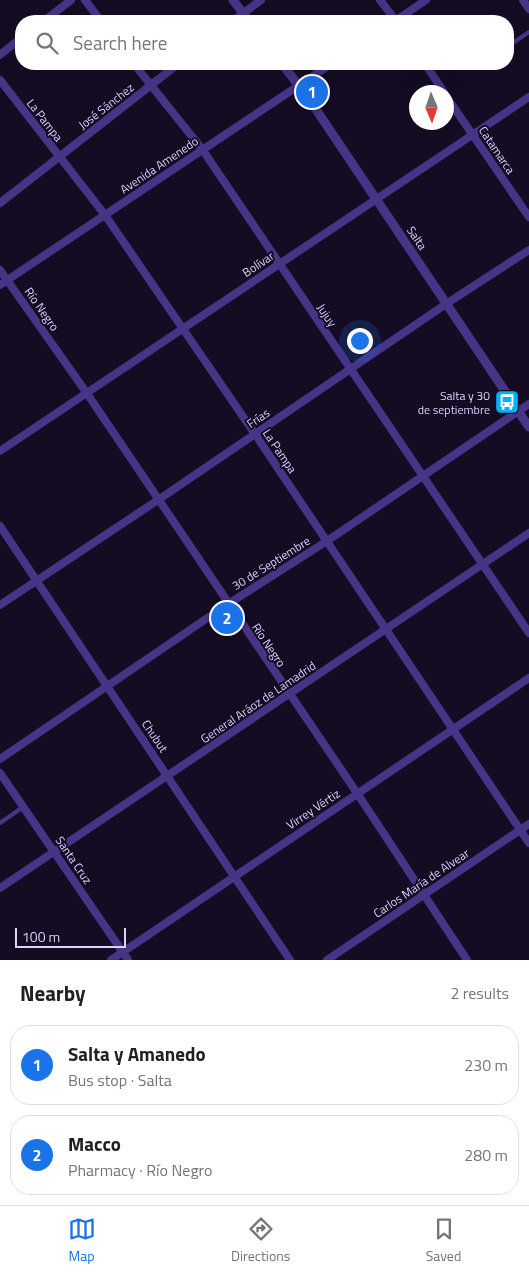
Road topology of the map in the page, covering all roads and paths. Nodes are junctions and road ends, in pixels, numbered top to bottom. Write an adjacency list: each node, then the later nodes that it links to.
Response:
1 (71, 0): 9 (street)
2 (85, 0): 10 (street)
3 (233, 0): 11 (street)
4 (261, 0): 12 (street)
5 (380, 0): 13 (street)
6 (426, 0): 14 (street)
7 (523, 0): 8 (street)
8 (529, 9)
9 (52, 15)
10 (96, 15)
11 (244, 15)
12 (248, 15)
13 (391, 15)
14 (405, 15)
15 (529, 32): 17 (lane)
16 (15, 43): 18 (street)
17 (514, 43)
18 (0, 55)
19 (139, 70): 25 (street, Jujuy)
20 (170, 70): 25 (street, José Sánchez)
21 (287, 70): 27 (street, Salta)
22 (323, 70): 27 (street, Avenida Amenedo)
23 (429, 70): 26 (street, Catamarca)
24 (0, 80): 32 (street, La Pampa)
25 (151, 85): 31 (street, Jujuy); 32 (street, José Sánchez)
26 (440, 85)
27 (299, 86): 31 (street, Avenida Amenedo); 33 (street, Salta)
28 (529, 97): 30 (street, Bolívar)
29 (454, 106): 30 (street, Catamarca)
30 (472, 134): 33 (street, Bolívar); 36 (street, Catamarca)
31 (202, 150): 35 (street, Avenida Amenedo); 38 (street, Jujuy)
32 (59, 156): 34 (street, José Sánchez); 35 (street, La Pampa)
33 (375, 199): 38 (street, Bolívar); 42 (street, Salta)
34 (0, 203)
35 (105, 214): 40 (street, Avenida Amenedo); 43 (street, La Pampa)
36 (529, 217)
37 (529, 250): 42 (street, Frías)
38 (279, 264): 43 (street, Bolívar); 44 (street, Jujuy)
39 (0, 270): 40 (street, Río Negro)
40 (8, 280): 41 (street, Avenida Amenedo); 45 (street, Río Negro)
41 (0, 285)
42 (446, 304): 44 (street, Frías); 47 (street, Salta)
43 (184, 328): 45 (street, Bolívar); 49 (street, La Pampa)
44 (351, 369): 49 (street, Frías); 51 (street, Jujuy)
45 (86, 392): 50 (street, Bolívar); 52 (street, Río Negro)
46 (529, 404): 47 (street, 30 de Septiembre)
47 (518, 411): 48 (street, Salta); 51 (street, 30 de Septiembre)
48 (529, 427)
49 (255, 434): 52 (street, Frías); 55 (street, La Pampa)
50 (0, 451)
51 (422, 476): 55 (street, 30 de Septiembre); 56 (street, Jujuy)
52 (158, 500): 57 (street, Frías); 58 (street, Río Negro)
53 (0, 526): 57 (street, Chubut)
54 (529, 533): 56 (street, General Aráoz de Lamadrid)
55 (327, 541): 58 (street, 30 de Septiembre); 60 (street, La Pampa)
56 (482, 565): 60 (street, General Aráoz de Lamadrid); 61 (street, Jujuy)
57 (36, 580): 59 (street, Frías); 63 (street, Chubut)
58 (228, 604): 63 (street, 30 de Septiembre); 64 (street, Río Negro)
59 (0, 605)
60 (386, 629): 64 (street, General Aráoz de Lamadrid); 65 (street, La Pampa)
61 (529, 633)
62 (529, 678): 65 (street, Virrey Vértiz)
63 (107, 686): 66 (street, 30 de Septiembre); 68 (street, Chubut)
64 (289, 695): 68 (street, General Aráoz de Lamadrid); 69 (street, Río Negro)
65 (453, 729): 69 (street, Virrey Vértiz); 73 (street, La Pampa)
66 (0, 759)
67 (0, 773): 70 (street, Santa Cruz)
68 (168, 776): 75 (street, General Aráoz de Lamadrid); 76 (street, Chubut)
69 (357, 794): 76 (street, Virrey Vértiz); 78 (street, Río Negro)
70 (23, 806): 71 (lane); 75 (street, Santa Cruz)
71 (0, 822)
72 (529, 824): 73 (street, Carlos María de Alvear)
73 (520, 830): 74 (street, La Pampa); 78 (street, Carlos María de Alvear)
74 (529, 843)
75 (55, 852): 77 (street, General Aráoz de Lamadrid); 79 (street, Santa Cruz)
76 (234, 876): 79 (street, Virrey Vértiz); 82 (street, Chubut)
77 (0, 888)
78 (424, 894): 83 (street, Carlos María de Alvear); 84 (street, Río Negro)
79 (122, 952): 80 (street, Virrey Vértiz); 81 (street, Santa Cruz)
80 (111, 960)
81 (128, 960)
82 (290, 960)
83 (326, 960)
84 (467, 960)

